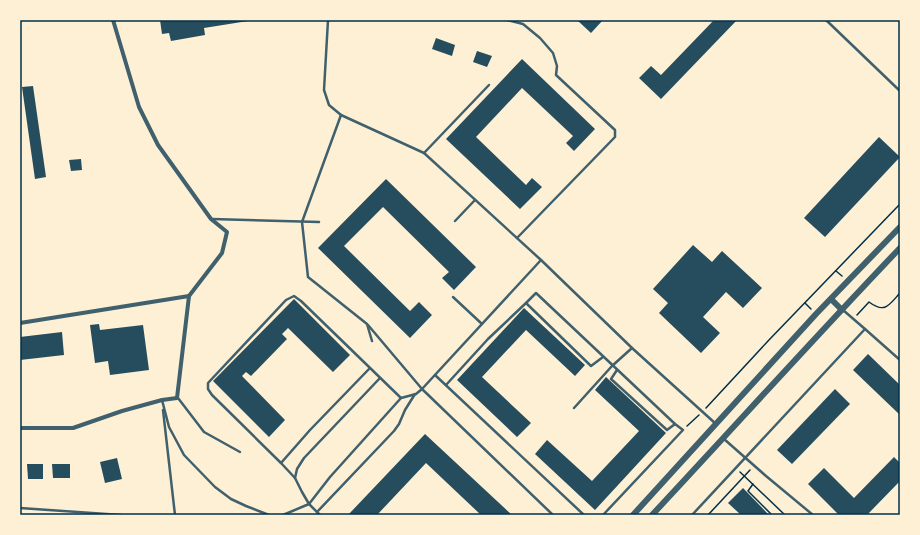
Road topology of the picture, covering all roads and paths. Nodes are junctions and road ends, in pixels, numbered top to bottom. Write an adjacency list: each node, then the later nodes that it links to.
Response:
1 (112, 20): 13 (street)
2 (328, 20): 9 (lane)
3 (507, 20): 6 (lane)
4 (524, 20): 6 (lane)
5 (826, 20): 8 (lane)
6 (523, 24): 18 (lane)
7 (489, 85): 10 (lane)
8 (900, 91)
9 (341, 115): 10 (lane); 15 (lane)
10 (424, 153): 11 (lane)
11 (475, 200): 14 (lane); 18 (lane)
12 (900, 204): 48 (path)
13 (211, 219): 15 (lane); 22 (street)
14 (455, 221)
15 (302, 222): 16 (lane); 29 (lane)
16 (319, 222)
17 (900, 227): 24 (street)
18 (517, 238): 20 (lane)
19 (900, 248): 26 (street)
20 (541, 260): 30 (lane); 33 (lane)
21 (900, 293): 27 (path)
22 (189, 296): 28 (street); 44 (street)
23 (453, 297): 30 (lane)
24 (831, 299): 26 (street); 50 (street)
25 (526, 303): 34 (lane); 34 (lane); 41 (lane)
26 (842, 310): 27 (lane); 53 (street)
27 (853, 319): 31 (lane)
28 (20, 323)
29 (367, 324): 32 (lane); 42 (lane)
30 (482, 324): 39 (lane)
31 (865, 329): 35 (lane); 55 (lane)
32 (372, 341)
33 (632, 348): 36 (lane); 48 (lane)
34 (603, 357): 36 (lane)
35 (900, 360)
36 (612, 366): 38 (lane); 47 (lane)
37 (369, 368): 40 (lane); 56 (lane); 56 (lane)
38 (617, 370): 49 (lane); 49 (lane)
39 (435, 375): 41 (lane); 42 (lane)
40 (380, 378): 45 (lane); 60 (lane)
41 (446, 385): 71 (lane)
42 (422, 389): 43 (lane); 70 (lane)
43 (416, 394): 45 (lane); 64 (lane)
44 (177, 398): 46 (street); 54 (lane)
45 (400, 398): 62 (lane)
46 (162, 400): 51 (street); 66 (lane); 67 (lane)
47 (574, 408)
48 (703, 412): 50 (lane); 52 (path)
49 (675, 424): 52 (lane)
50 (716, 424): 73 (street)
51 (20, 428)
52 (683, 430): 72 (lane)
53 (724, 438): 55 (lane); 74 (street)
54 (240, 452)
55 (746, 458): 57 (lane); 58 (lane)
56 (282, 463): 60 (lane)
57 (754, 465): 59 (path); 79 (lane)
58 (736, 468): 59 (path); 75 (lane)
59 (744, 476): 61 (path); 76 (path)
60 (295, 478): 62 (lane)
61 (753, 484): 77 (path); 78 (path)
62 (309, 504): 64 (lane); 68 (lane)
63 (20, 508): 65 (lane)
64 (317, 512): 69 (lane)
65 (121, 515)
66 (175, 515)
67 (269, 515)
68 (283, 515)
69 (320, 515)
70 (553, 515)
71 (584, 515)
72 (603, 515)
73 (634, 515)
74 (652, 515)
75 (692, 515)
76 (708, 515)
77 (772, 515)
78 (785, 515)
79 (813, 515)

